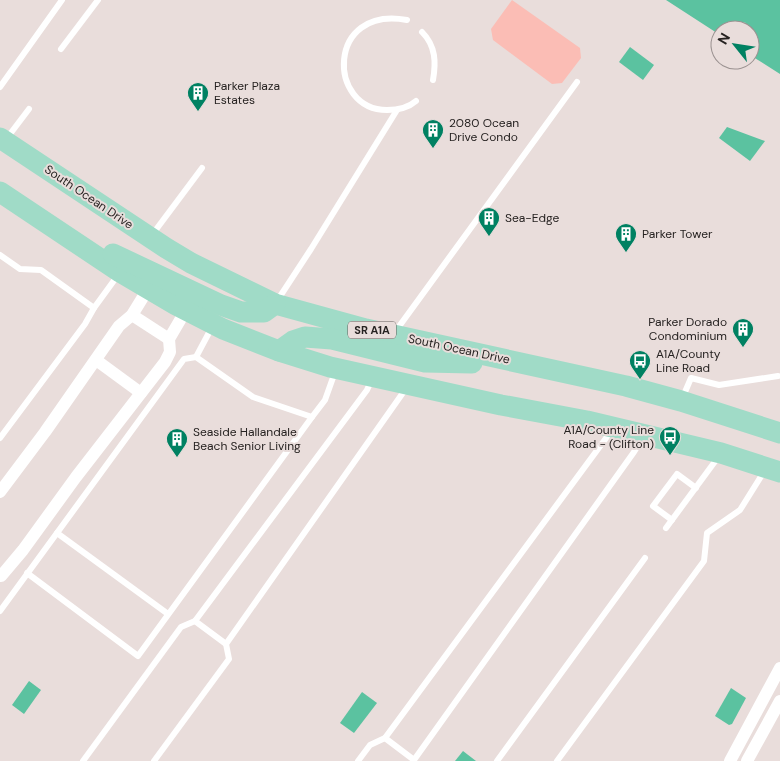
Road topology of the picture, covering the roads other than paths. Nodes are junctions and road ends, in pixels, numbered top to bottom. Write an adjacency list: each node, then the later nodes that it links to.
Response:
1 (62, 0): 8 (lane)
2 (98, 0): 5 (lane)
3 (407, 20): 11 (lane)
4 (422, 32): 6 (lane)
5 (61, 50)
6 (432, 80)
7 (577, 82): 25 (lane)
8 (0, 87)
9 (416, 101): 11 (lane)
10 (29, 109): 12 (lane)
11 (397, 110): 20 (lane)
12 (2, 140): 16 (main road, South Ocean Drive / SR A1A)
13 (202, 168): 16 (lane)
14 (0, 192): 15 (main road)
15 (43, 221): 18 (main road); 20 (main road)
16 (150, 238): 20 (main road, South Ocean Drive / SR A1A)
17 (0, 255): 21 (lane)
18 (120, 272): 19 (main road); 21 (lane)
19 (148, 289): 22 (main road); 23 (street)
20 (275, 304): 25 (main road, South Ocean Drive / SR A1A)
21 (94, 308): 41 (lane)
22 (186, 310): 24 (main road); 26 (street)
23 (132, 316): 26 (street); 29 (street)
24 (214, 324): 27 (main road); 28 (lane)
25 (393, 335): 30 (main road, South Ocean Drive / SR A1A)
26 (169, 339): 35 (street)
27 (279, 351): 30 (main road); 31 (main road)
28 (196, 357): 37 (lane); 48 (lane)
29 (96, 360): 35 (street); 45 (street)
30 (533, 365): 36 (main road, South Ocean Drive / SR A1A)
31 (336, 368): 32 (main road); 37 (lane)
32 (374, 376): 34 (main road); 54 (lane)
33 (778, 376): 36 (lane)
34 (410, 384): 38 (main road); 55 (lane)
35 (141, 393): 51 (street)
36 (681, 401): 39 (main road, South Ocean Drive / SR A1A)
37 (312, 417): 53 (lane)
38 (614, 427): 40 (main road); 58 (lane)
39 (780, 434)
40 (643, 435): 42 (main road); 63 (lane)
41 (0, 438)
42 (721, 453): 43 (main road); 44 (lane)
43 (774, 469): 65 (lane)
44 (696, 488): 46 (lane); 46 (lane)
45 (0, 492)
46 (672, 520): 47 (lane)
47 (666, 528)
48 (57, 533): 50 (lane); 53 (lane)
49 (645, 558): 64 (lane)
50 (27, 574): 52 (lane); 53 (lane)
51 (0, 576)
52 (0, 611)
53 (168, 614)
54 (195, 621): 55 (lane); 60 (lane)
55 (226, 644): 61 (lane)
56 (780, 668): 66 (street)
57 (780, 700): 59 (street)
58 (385, 738): 62 (lane); 63 (lane)
59 (752, 760)
60 (83, 761)
61 (154, 761)
62 (358, 761)
63 (414, 761)
64 (498, 761)
65 (557, 761)
66 (730, 761)

